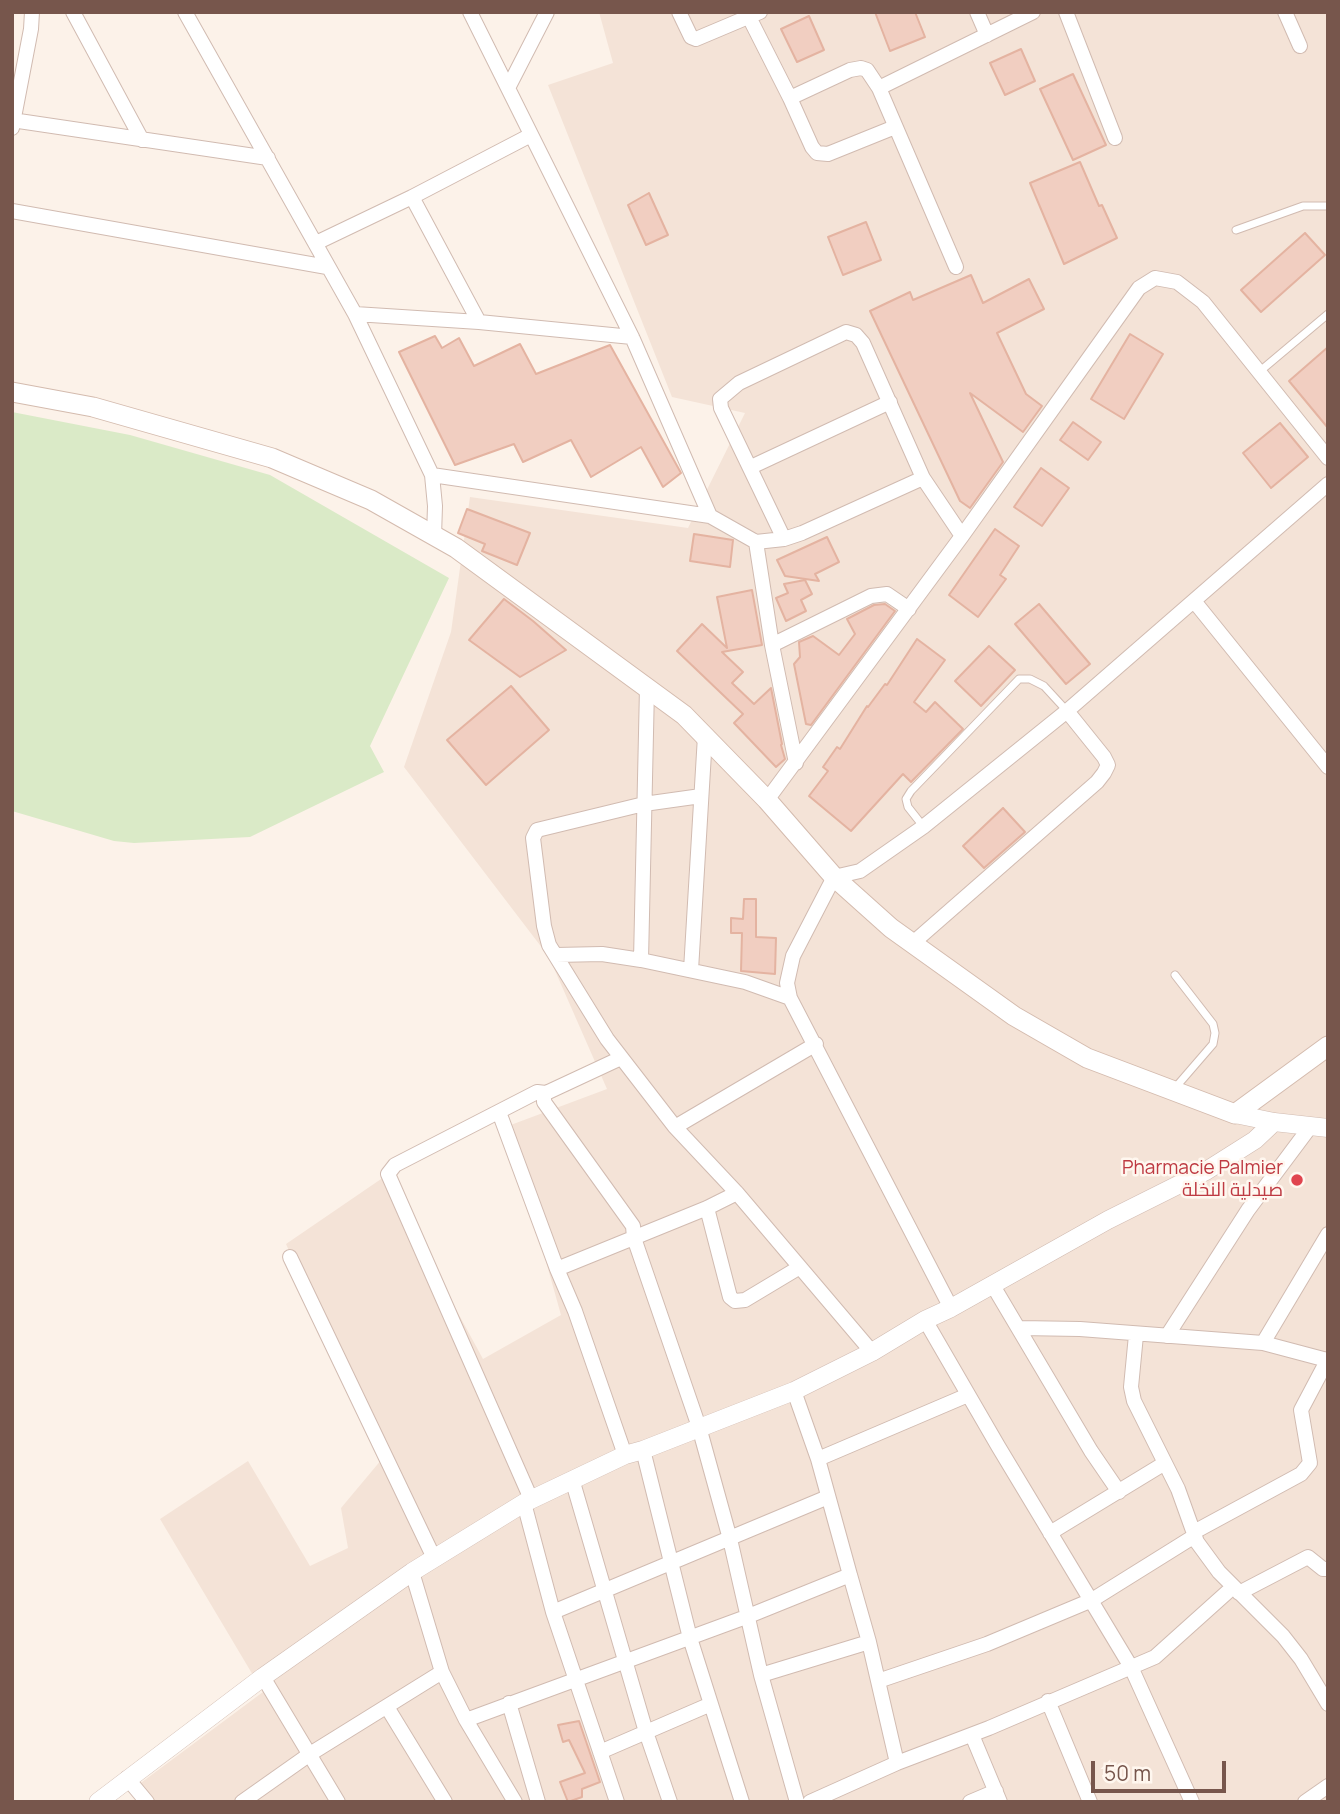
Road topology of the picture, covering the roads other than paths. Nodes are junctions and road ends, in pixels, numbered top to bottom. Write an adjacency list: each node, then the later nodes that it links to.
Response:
1 (32, 12): 17 (street)
2 (73, 12): 21 (street)
3 (185, 12): 22 (street)
4 (470, 12): 14 (street)
5 (547, 12): 14 (street)
6 (679, 12): 11 (street)
7 (977, 12): 12 (street)
8 (1033, 12): 12 (street)
9 (1066, 12): 20 (street)
10 (1285, 12): 13 (street)
11 (754, 15): 16 (street)
12 (987, 35): 15 (street)
13 (1300, 46)
14 (508, 88): 19 (street)
15 (879, 88): 16 (street); 18 (street)
16 (790, 98): 18 (street)
17 (13, 123): 21 (street)
18 (895, 127): 29 (street)
19 (531, 135): 23 (street); 33 (street)
20 (1115, 138)
21 (142, 140): 22 (street)
22 (268, 158): 27 (street)
23 (412, 197): 27 (street); 32 (street)
24 (1328, 206): 26 (lane)
25 (12, 211): 28 (street)
26 (1236, 230)
27 (316, 243): 28 (street)
28 (327, 267): 30 (street)
29 (956, 267)
30 (355, 314): 32 (street); 39 (street)
31 (1328, 314): 34 (lane)
32 (479, 322): 33 (street)
33 (632, 337): 42 (street)
34 (1259, 372): 37 (street); 44 (street)
35 (12, 392): 43 (main road)
36 (890, 402): 38 (street); 38 (street); 40 (street)
37 (1328, 457)
38 (751, 467): 45 (street)
39 (432, 475): 42 (street); 43 (street)
40 (923, 478): 44 (street); 45 (street)
41 (1328, 484): 47 (street)
42 (710, 516): 46 (street)
43 (434, 536): 50 (main road)
44 (962, 536): 48 (street)
45 (784, 539): 46 (street)
46 (756, 542): 49 (street)
47 (1194, 601): 51 (street); 54 (street)
48 (909, 608): 49 (street); 53 (street)
49 (772, 645): 53 (street)
50 (647, 688): 52 (main road); 57 (street)
51 (1067, 711): 58 (street); 58 (lane); 60 (street)
52 (705, 736): 55 (street); 56 (main road)
53 (796, 763): 56 (street)
54 (1328, 768)
55 (701, 796): 57 (street); 63 (street)
56 (767, 800): 59 (main road)
57 (644, 804): 61 (street); 62 (street)
58 (923, 827): 59 (street)
59 (834, 877): 60 (main road); 65 (street)
60 (914, 942): 69 (main road)
61 (556, 955): 62 (street); 68 (street)
62 (641, 960): 63 (street)
63 (691, 970): 65 (street)
64 (1175, 975): 69 (lane)
65 (790, 998): 66 (street)
66 (816, 1044): 74 (street); 84 (street)
67 (1328, 1046): 72 (main road)
68 (621, 1058): 70 (street); 74 (street)
69 (1173, 1091): 72 (main road)
70 (546, 1093): 71 (street); 79 (street)
71 (499, 1112): 82 (street); 102 (street)
72 (1235, 1114): 73 (street)
73 (1274, 1122): 75 (street); 83 (street)
74 (675, 1127): 76 (street)
75 (1319, 1127): 88 (street)
76 (737, 1193): 77 (street); 81 (street)
77 (707, 1208): 79 (street); 81 (street)
78 (1328, 1234): 89 (street)
79 (634, 1238): 82 (street); 94 (street)
80 (290, 1257): 106 (street)
81 (800, 1267): 90 (street)
82 (557, 1269): 96 (street)
83 (992, 1284): 84 (street); 86 (street)
84 (951, 1308): 85 (street)
85 (925, 1320): 90 (street); 93 (street)
86 (1020, 1328): 87 (street); 100 (street)
87 (1136, 1335): 88 (street); 98 (street)
88 (1167, 1336): 89 (street)
89 (1264, 1343): 91 (street)
90 (872, 1352): 92 (street)
91 (1327, 1359): 103 (street)
92 (794, 1391): 94 (street); 97 (street)
93 (968, 1395): 97 (street); 104 (street)
94 (699, 1427): 95 (street); 105 (street)
95 (643, 1451): 96 (street); 107 (street)
96 (625, 1455): 99 (street)
97 (818, 1459): 101 (street)
98 (1165, 1463): 100 (street); 103 (street)
99 (572, 1479): 102 (street); 112 (street)
100 (1119, 1492): 104 (street)
101 (828, 1497): 105 (street); 110 (street)
102 (528, 1501): 106 (street); 114 (street)
103 (1194, 1532): 111 (street); 113 (street)
104 (1050, 1533): 113 (street)
105 (730, 1539): 107 (street); 115 (street)
106 (434, 1558): 109 (street)
107 (671, 1563): 112 (street); 116 (street)
108 (1328, 1569): 111 (street)
109 (412, 1572): 120 (street); 122 (street)
110 (850, 1575): 115 (street); 117 (street)
111 (1236, 1590): 119 (street); 128 (street)
112 (604, 1591): 114 (street); 118 (street)
113 (1092, 1600): 119 (street); 124 (street)
114 (553, 1612): 123 (street)
115 (746, 1618): 116 (street); 121 (street)
116 (690, 1638): 118 (street); 127 (street)
117 (869, 1642): 121 (street); 124 (street)
118 (625, 1661): 123 (street); 131 (street)
119 (1131, 1667): 125 (street); 153 (street)
120 (442, 1672): 129 (street); 130 (street)
121 (761, 1675): 149 (street)
122 (263, 1676): 134 (street); 136 (street)
123 (575, 1679): 126 (street); 133 (street)
124 (878, 1681): 135 (street)
125 (1048, 1702): 132 (street); 152 (street)
126 (509, 1703): 130 (street); 145 (street)
127 (711, 1704): 131 (street); 148 (street)
128 (1328, 1704)
129 (387, 1707): 134 (street); 143 (street)
130 (466, 1720): 144 (street)
131 (646, 1732): 133 (street); 147 (street)
132 (972, 1734): 135 (street); 138 (street)
133 (600, 1752): 146 (street)
134 (310, 1754): 141 (street); 142 (street)
135 (897, 1763): 150 (street)
136 (127, 1778): 139 (street); 140 (street)
137 (1328, 1786): 154 (street)
138 (998, 1796): 151 (street)
139 (98, 1802)
140 (147, 1802)
141 (242, 1802)
142 (338, 1802)
143 (445, 1802)
144 (515, 1802)
145 (538, 1802)
146 (617, 1802)
147 (670, 1802)
148 (742, 1802)
149 (797, 1802)
150 (810, 1802)
151 (970, 1802)
152 (1090, 1802)
153 (1192, 1802)
154 (1305, 1802)

